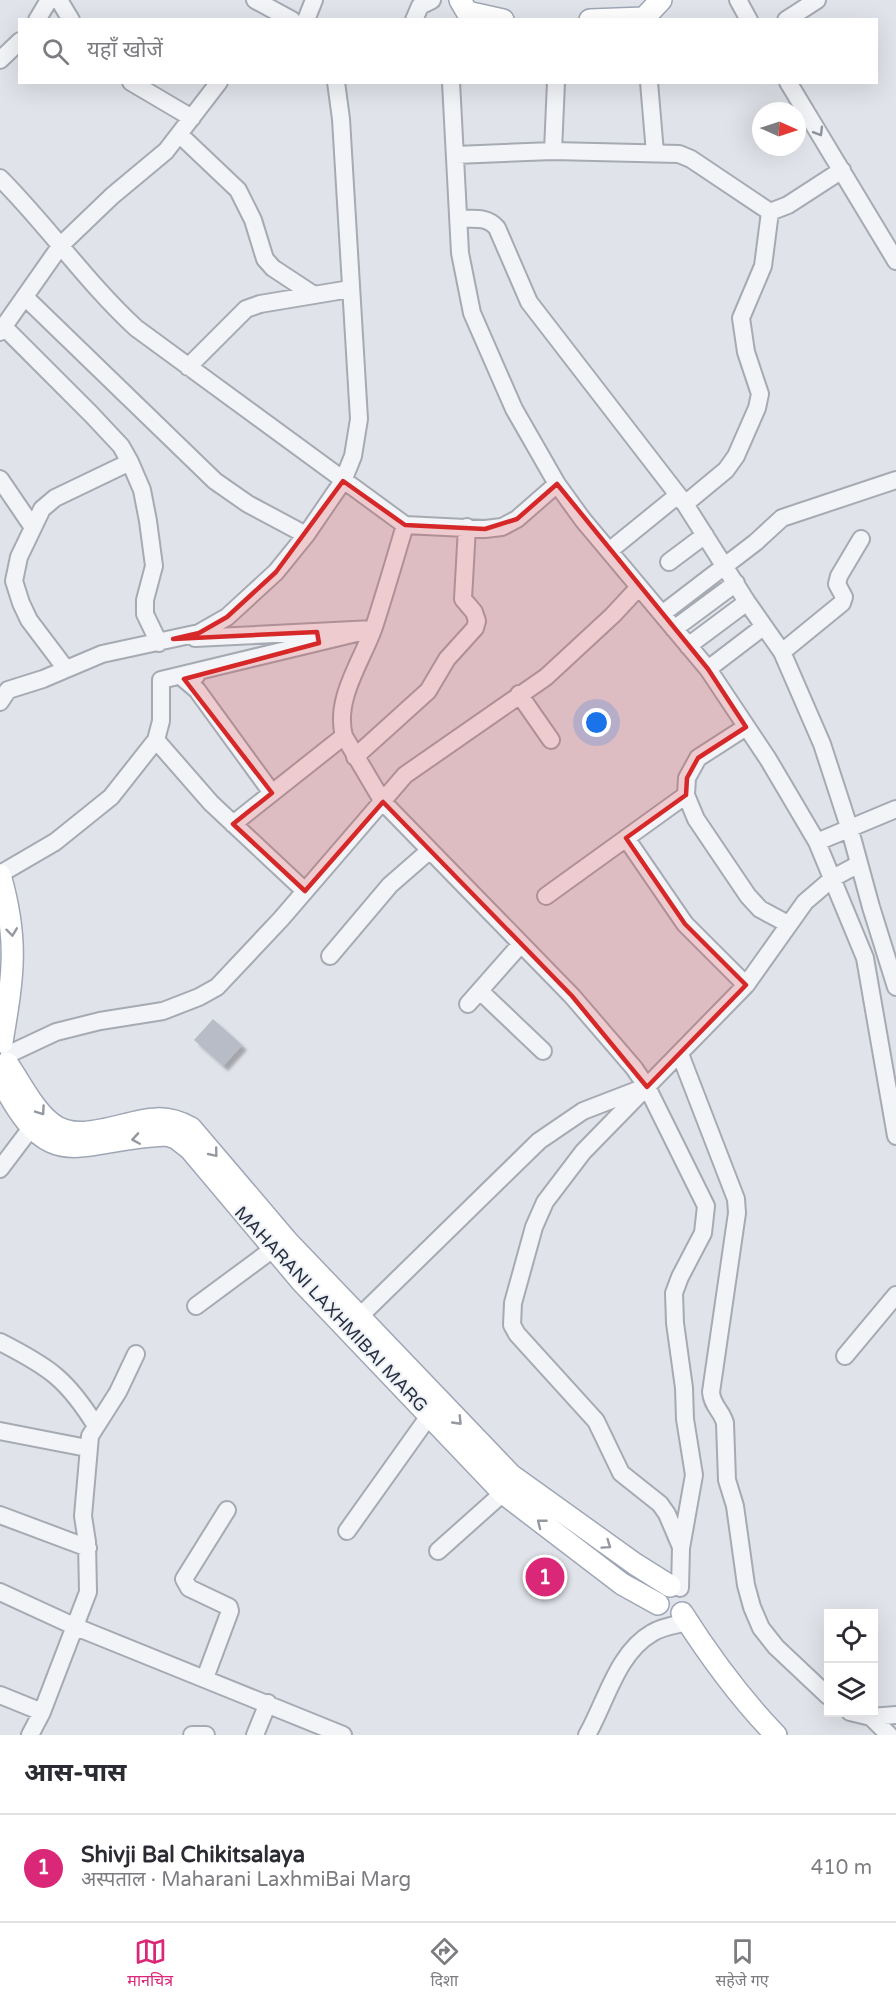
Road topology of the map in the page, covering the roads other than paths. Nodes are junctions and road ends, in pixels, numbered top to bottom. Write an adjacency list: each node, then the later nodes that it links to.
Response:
1 (49, 0): 11 (street)
2 (59, 0): 12 (street)
3 (255, 0): 10 (street)
4 (314, 0): 13 (street)
5 (432, 0): 14 (street)
6 (662, 0): 16 (main road)
7 (738, 0): 17 (street)
8 (817, 0): 18 (street)
9 (462, 10): 15 (main road)
10 (272, 15)
11 (38, 18)
12 (70, 18)
13 (307, 18)
14 (415, 18)
15 (495, 18)
16 (645, 18)
17 (748, 18)
18 (789, 18)
19 (18, 43): 20 (street)
20 (0, 60)
21 (134, 84): 28 (street)
22 (218, 84): 28 (street)
23 (336, 84): 39 (street)
24 (451, 84): 32 (street)
25 (556, 84): 30 (street)
26 (649, 84): 31 (street)
27 (789, 84): 33 (street, one-way to 33)
28 (192, 118): 29 (street)
29 (179, 134): 37 (street); 40 (street)
30 (553, 151): 31 (street); 32 (street)
31 (655, 153): 35 (street)
32 (456, 155): 36 (street)
33 (842, 170): 35 (street); 38 (street)
34 (0, 178): 37 (street)
35 (770, 212): 49 (street)
36 (458, 219): 48 (street); 49 (street)
37 (61, 245): 41 (street); 43 (street)
38 (896, 261)
39 (350, 289): 40 (street); 47 (street)
40 (314, 295): 43 (street)
41 (26, 298): 42 (street); 53 (street)
42 (2, 329): 44 (street)
43 (188, 367): 47 (street)
44 (130, 462): 51 (street); 66 (street)
45 (0, 479): 51 (street)
46 (896, 480): 58 (street)
47 (343, 481): 50 (street); 53 (street)
48 (557, 484): 52 (street); 56 (street)
49 (682, 500): 54 (street); 56 (street)
50 (405, 525): 52 (street); 64 (street)
51 (32, 526): 69 (street)
52 (467, 527): 77 (street)
53 (306, 535): 66 (street)
54 (705, 535): 57 (street); 58 (street)
55 (861, 539): 68 (street)
56 (609, 551): 60 (street)
57 (669, 562)
58 (725, 567): 59 (street); 62 (street)
59 (736, 583): 61 (street); 65 (street)
60 (639, 587): 62 (street); 71 (street)
61 (747, 602): 63 (street); 67 (street)
62 (662, 614): 65 (street)
63 (763, 627): 68 (street); 70 (street)
64 (373, 629): 66 (street); 74 (street); 75 (street); 78 (street)
65 (674, 629): 67 (street)
66 (166, 641): 69 (street)
67 (688, 645): 70 (street)
68 (782, 652): 83 (street)
69 (66, 669): 72 (street)
70 (708, 669): 73 (street)
71 (519, 694): 76 (street); 80 (street)
72 (0, 702)
73 (746, 727): 79 (street); 85 (street)
74 (344, 736): 77 (street); 78 (street)
75 (156, 740): 82 (street); 88 (street)
76 (551, 740)
77 (355, 758): 80 (street)
78 (272, 793): 82 (street)
79 (686, 795): 84 (street); 92 (street)
80 (383, 802): 86 (street); 90 (street)
81 (896, 809): 83 (street)
82 (233, 824): 90 (street)
83 (850, 830): 85 (street); 87 (street)
84 (626, 838): 91 (street); 95 (street)
85 (818, 842): 89 (street)
86 (429, 851): 93 (street); 94 (street)
87 (859, 864): 89 (street); 96 (street)
88 (0, 874): 101 (main road, one-way to 101)
89 (833, 878): 92 (street); 104 (street)
90 (306, 891): 101 (street)
91 (546, 896)
92 (788, 924): 95 (street)
93 (521, 944): 97 (street); 102 (street)
94 (330, 956)
95 (746, 986): 100 (street)
96 (896, 987)
97 (480, 991): 98 (street); 99 (street)
98 (468, 1004)
99 (543, 1051)
100 (680, 1054): 102 (street); 130 (street)
101 (3, 1058): 103 (main road, MAHARANI LAXHMIBAI MARG); 109 (main road, one-way to 109)
102 (647, 1087): 109 (street); 122 (street); 122 (street)
103 (31, 1128): 105 (street); 106 (main road, MAHARANI LAXHMIBAI MARG, one-way to 103)
104 (896, 1136)
105 (0, 1169)
106 (273, 1250): 108 (street); 113 (main road, MAHARANI LAXHMIBAI MARG)
107 (896, 1295): 112 (street)
108 (196, 1306)
109 (358, 1318): 124 (main road, one-way to 124)
110 (0, 1342): 114 (street)
111 (136, 1354): 114 (street)
112 (845, 1356)
113 (429, 1416): 117 (main road, MAHARANI LAXHMIBAI MARG); 120 (street)
114 (96, 1426): 116 (street)
115 (0, 1431): 116 (street)
116 (87, 1448): 121 (street)
117 (503, 1493): 123 (street); 126 (main road, MAHARANI LAXHMIBAI MARG, one-way to 117)
118 (227, 1510): 129 (street)
119 (0, 1515): 121 (street)
120 (347, 1531)
121 (88, 1548): 128 (street)
122 (681, 1548): 124 (street)
123 (438, 1551)
124 (675, 1587): 126 (main road); 127 (main road)
125 (0, 1592): 128 (street)
126 (658, 1604): 127 (main road)
127 (685, 1618): 142 (street); 143 (main road)
128 (76, 1627): 129 (street); 133 (street)
129 (205, 1678): 132 (street)
130 (824, 1692)
131 (0, 1695): 133 (street)
132 (268, 1703): 140 (street); 141 (street)
133 (42, 1713): 137 (street)
134 (896, 1715): 135 (street)
135 (878, 1716)
136 (872, 1717): 144 (street)
137 (30, 1735)
138 (192, 1735): 139 (street)
139 (206, 1735)
140 (255, 1735)
141 (343, 1735)
142 (587, 1735)
143 (776, 1735)
144 (889, 1735)

